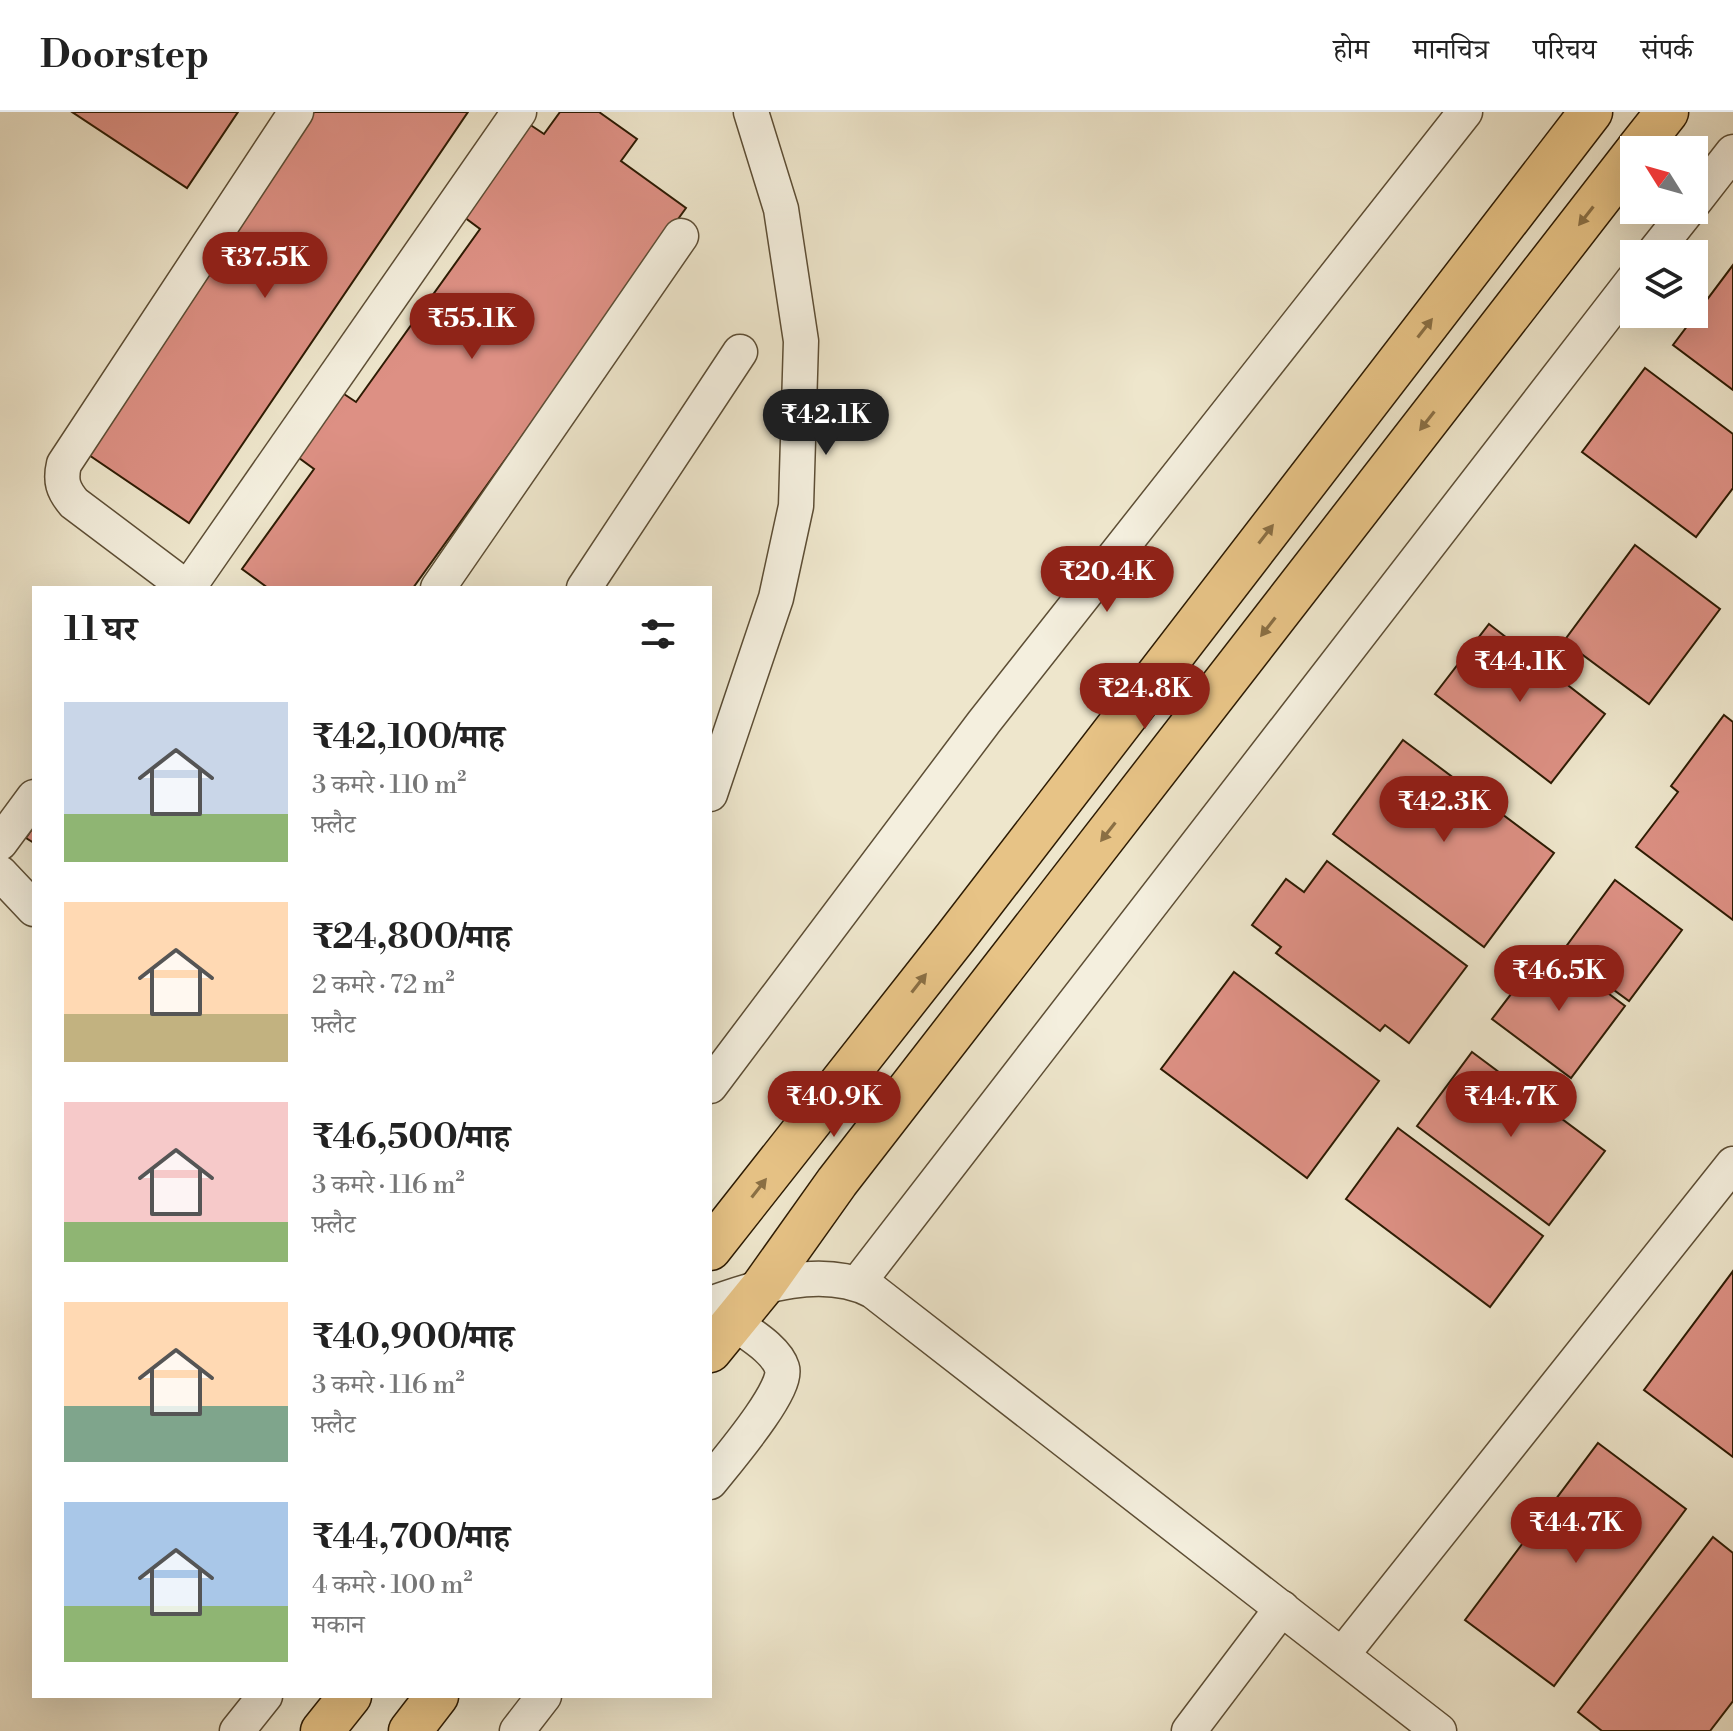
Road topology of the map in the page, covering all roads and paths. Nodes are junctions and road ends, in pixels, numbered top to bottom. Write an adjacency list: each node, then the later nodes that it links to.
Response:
1 (296, 112): 16 (street)
2 (519, 112): 17 (street)
3 (751, 112): 20 (street)
4 (1465, 112): 25 (street)
5 (1591, 112): 26 (main road, one-way to 5)
6 (1667, 112): 7 (main road)
7 (1648, 136)
8 (1733, 152): 10 (street)
9 (1620, 173): 28 (main road, one-way to 28)
10 (1708, 184)
11 (1677, 224): 13 (street)
12 (681, 236): 18 (street)
13 (1664, 240)
14 (1620, 297): 30 (street)
15 (740, 352): 19 (street)
16 (184, 586)
17 (188, 586)
18 (439, 586)
19 (585, 586)
20 (712, 788)
21 (32, 800): 22 (street)
22 (0, 843)
23 (0, 873): 24 (street)
24 (32, 907)
25 (712, 1083)
26 (791, 1148): 28 (main road); 29 (main road, one-way to 26)
27 (1733, 1164): 35 (street)
28 (837, 1182): 31 (main road)
29 (712, 1247)
30 (858, 1283): 31 (street); 34 (street)
31 (763, 1286): 32 (main road)
32 (718, 1326): 33 (street)
33 (712, 1479)
34 (1282, 1608): 35 (street); 44 (street)
35 (1342, 1655): 45 (street)
36 (263, 1698): 40 (street)
37 (348, 1698): 41 (main road)
38 (435, 1698): 42 (main road)
39 (542, 1698): 43 (street)
40 (237, 1731)
41 (322, 1731)
42 (410, 1731)
43 (517, 1731)
44 (1189, 1731)
45 (1439, 1731)

